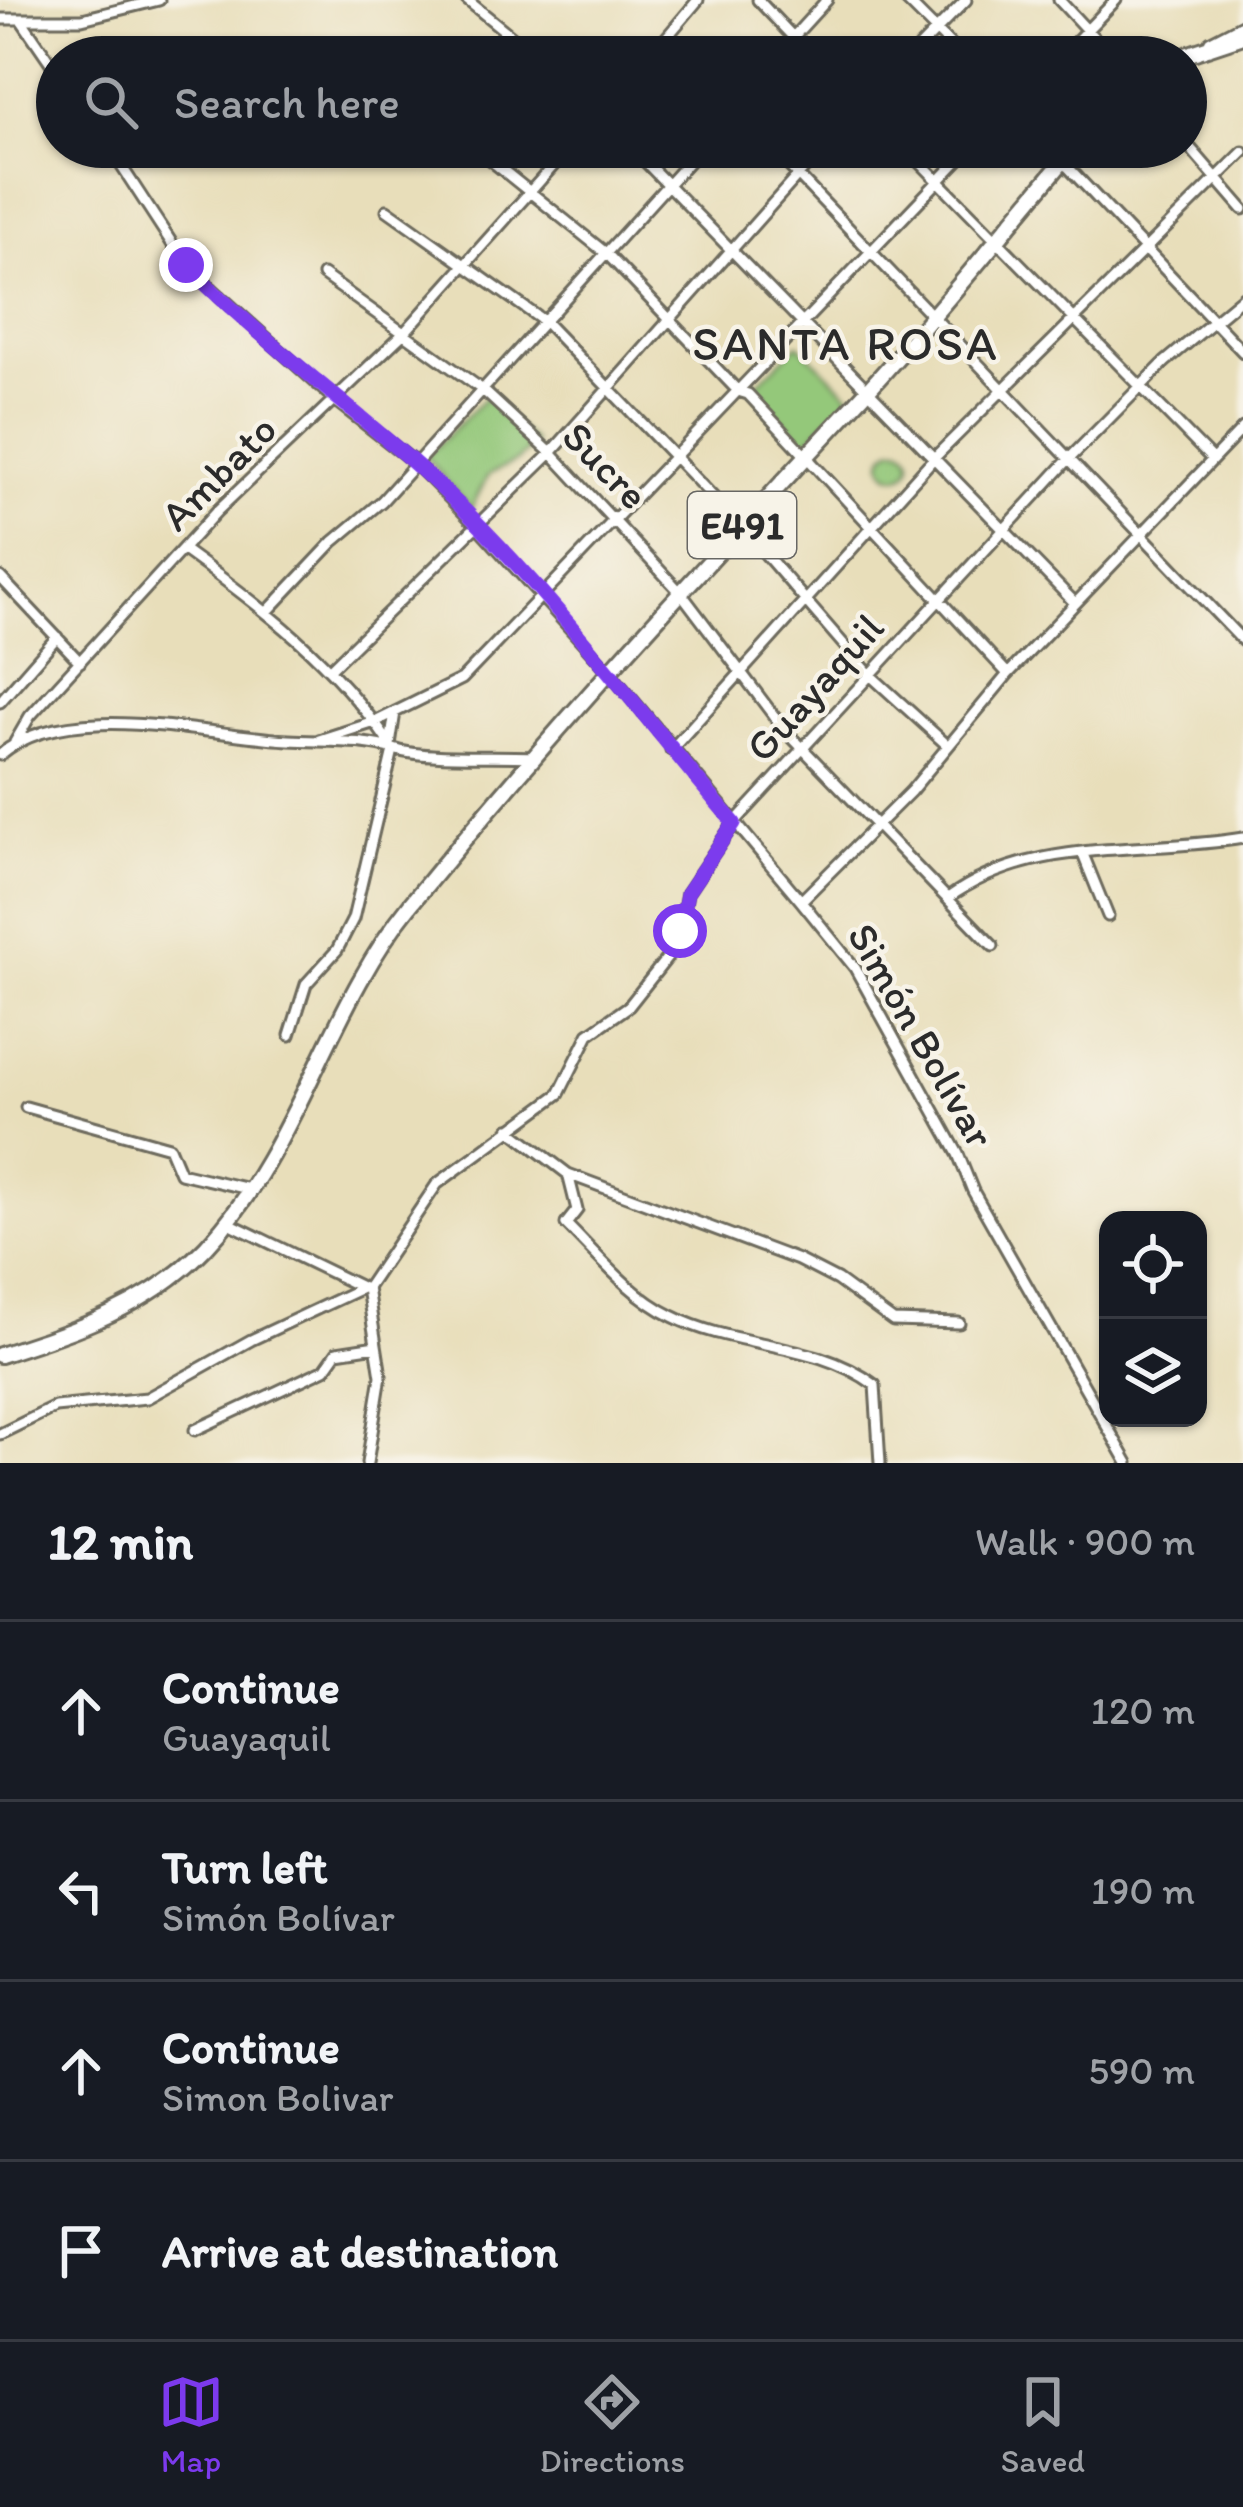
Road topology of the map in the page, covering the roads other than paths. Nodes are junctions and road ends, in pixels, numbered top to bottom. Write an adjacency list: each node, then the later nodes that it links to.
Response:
1 (159, 0): 11 (street)
2 (467, 0): 14 (street)
3 (698, 0): 15 (street)
4 (758, 0): 16 (street)
5 (827, 0): 17 (street)
6 (906, 0): 12 (street)
7 (966, 0): 12 (street)
8 (1059, 0): 13 (street)
9 (1116, 0): 13 (street)
10 (0, 19): 11 (street)
11 (22, 21): 23 (street)
12 (936, 30): 18 (street); 19 (street)
13 (1087, 30): 20 (street); 21 (street)
14 (511, 36)
15 (668, 36)
16 (791, 36)
17 (793, 36)
18 (930, 36)
19 (942, 36)
20 (1081, 36)
21 (1093, 36)
22 (1241, 36): 24 (highway)
23 (36, 41)
24 (1207, 44)
25 (1243, 152): 39 (street)
26 (124, 168): 67 (street, Simón Bolívar)
27 (502, 168): 42 (street)
28 (553, 168): 42 (street, Ambato)
29 (654, 168): 41 (street)
30 (685, 168): 41 (street)
31 (793, 168): 38 (street)
32 (801, 168): 38 (street)
33 (925, 168): 40 (street)
34 (950, 168): 40 (street)
35 (1057, 168): 45 (highway, E491)
36 (1068, 168): 46 (street)
37 (1207, 168): 39 (street)
38 (797, 172): 47 (street); 48 (street)
39 (1216, 178): 43 (street); 46 (street)
40 (938, 181): 45 (street); 48 (street)
41 (672, 185): 47 (street); 49 (street)
42 (533, 192): 49 (street); 50 (street, Ambato)
43 (1243, 209)
44 (387, 210): 50 (street)
45 (997, 239): 53 (highway, E491); 54 (street)
46 (1145, 248): 54 (street); 55 (street)
47 (730, 249): 57 (street); 58 (street)
48 (871, 251): 53 (street); 58 (street)
49 (607, 254): 56 (street); 57 (street)
50 (467, 264): 56 (street); 59 (street, Ambato)
51 (323, 275): 59 (street, Sucre)
52 (1243, 297): 55 (street, Guayaquil)
53 (932, 318): 63 (street); 66 (highway, E491)
54 (1073, 318): 61 (street); 63 (street)
55 (1213, 321): 60 (street); 61 (street, Guayaquil)
56 (545, 322): 62 (street); 64 (street)
57 (671, 322): 62 (street); 65 (street)
58 (802, 323): 65 (street); 66 (street)
59 (405, 332): 64 (street, Sucre); 67 (street, Ambato)
60 (1243, 352)
61 (1140, 386): 73 (street, Guayaquil); 74 (street)
62 (610, 387): 69 (street); 71 (street)
63 (1000, 389): 72 (street); 73 (street)
64 (484, 391): 69 (street, Sucre); 75 (street)
65 (738, 391): 70 (street); 71 (street)
66 (866, 391): 70 (highway, E491); 72 (street)
67 (337, 402): 75 (street, Simón Bolívar); 82 (street, Ambato)
68 (1243, 428): 74 (street)
69 (551, 453): 76 (street, Sucre); 78 (street)
70 (808, 455): 77 (highway, E491); 79 (street)
71 (676, 456): 76 (street); 77 (street)
72 (934, 458): 79 (street); 80 (street)
73 (1069, 458): 80 (street, Guayaquil); 81 (street)
74 (1212, 459): 81 (street)
75 (414, 462): 78 (street, Simón Bolívar); 89 (street)
76 (615, 522): 84 (street, Sucre); 85 (street)
77 (741, 526): 84 (highway, E491); 87 (street)
78 (479, 528): 85 (street, Simón Bolívar); 93 (street)
79 (874, 530): 86 (street); 87 (street)
80 (1003, 530): 86 (street, Guayaquil); 88 (street)
81 (1143, 533): 88 (street); 91 (street)
82 (185, 551): 89 (street); 92 (street, Ambato)
83 (0, 577): 90 (street)
84 (681, 593): 95 (street, Sucre); 97 (highway, E491)
85 (544, 597): 97 (street, Simón Bolívar); 99 (street)
86 (939, 600): 94 (street); 96 (street, Guayaquil)
87 (808, 602): 95 (street); 96 (street)
88 (1075, 602): 94 (street)
89 (268, 611): 93 (street)
90 (56, 638): 92 (street); 98 (street)
91 (1243, 641)
92 (80, 662): 102 (street, Ambato)
93 (332, 667): 100 (street)
94 (1008, 674): 103 (street)
95 (740, 675): 105 (street); 106 (street, Sucre)
96 (869, 675): 103 (street); 106 (street, Guayaquil)
97 (608, 676): 105 (street, Simón Bolívar); 108 (highway, E491)
98 (0, 702)
99 (395, 712): 100 (street); 104 (street)
100 (375, 722): 101 (street); 104 (street)
101 (319, 740): 102 (street); 104 (street)
102 (15, 742): 107 (street)
103 (947, 746): 110 (street)
104 (392, 747): 108 (street); 117 (street)
105 (671, 750): 109 (street, Simón Bolívar)
106 (805, 750): 109 (street, Guayaquil); 110 (street, Sucre)
107 (0, 754)
108 (539, 757): 121 (highway, E491)
109 (734, 823): 114 (street, Simón Bolívar); 119 (street, Guayaquil)
110 (872, 824): 113 (street, Sucre); 114 (street)
111 (1243, 838): 112 (street)
112 (1082, 853): 113 (street); 115 (street)
113 (949, 898): 116 (street, Sucre)
114 (801, 901): 131 (street, Simón Bolívar)
115 (1108, 916)
116 (993, 946)
117 (290, 1036)
118 (26, 1107): 121 (street)
119 (509, 1129): 120 (street); 123 (street, Guayaquil)
120 (568, 1174): 124 (street); 130 (street)
121 (249, 1189): 122 (highway, E491)
122 (227, 1222): 123 (street); 126 (highway, E491)
123 (365, 1288): 125 (street); 128 (street)
124 (959, 1323)
125 (376, 1346): 127 (street); 129 (street)
126 (0, 1355)
127 (195, 1430)
128 (0, 1434)
129 (367, 1463)
130 (880, 1463)
131 (1128, 1463)

